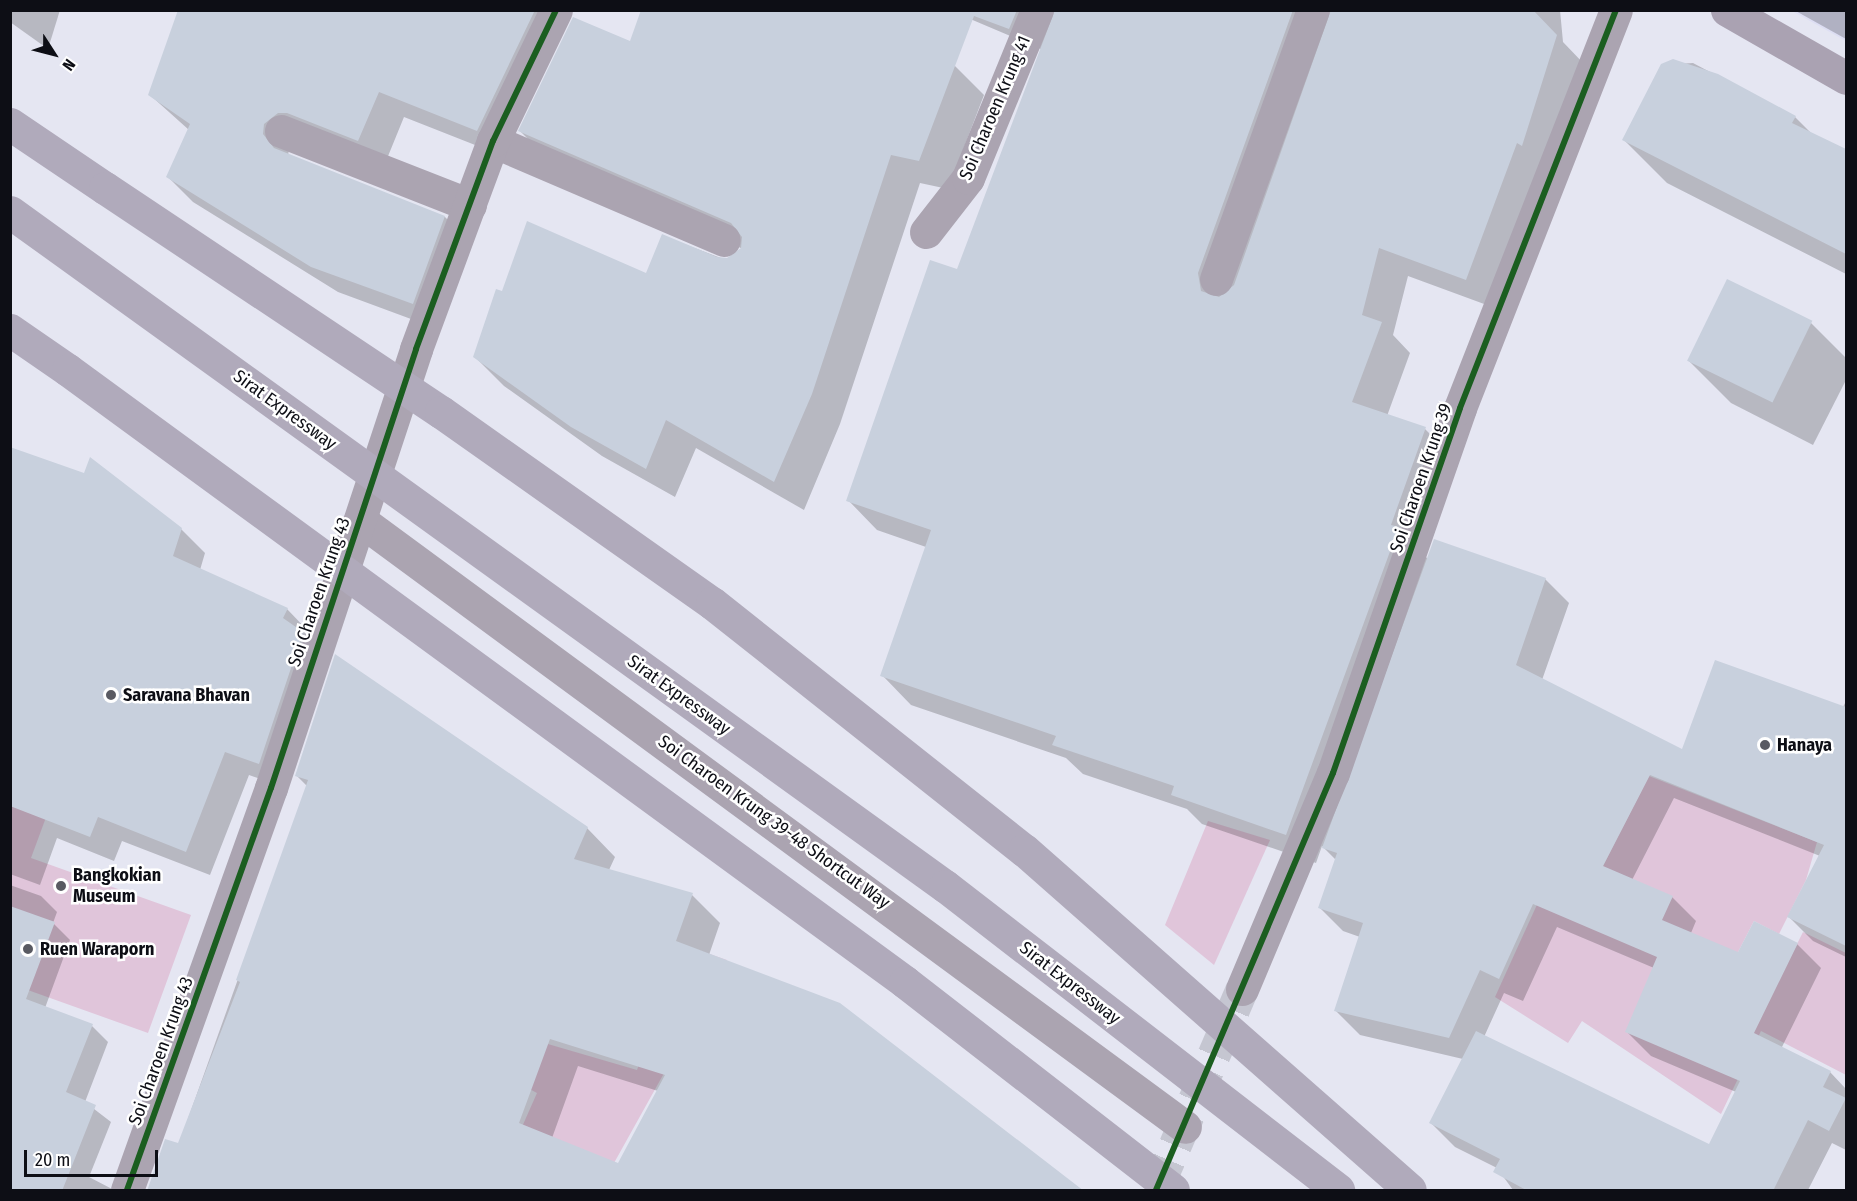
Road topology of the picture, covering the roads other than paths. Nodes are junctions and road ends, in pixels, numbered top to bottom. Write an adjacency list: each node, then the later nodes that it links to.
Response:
1 (556, 10): 9 (street, Soi Charoen Krung 43)
2 (1037, 10): 12 (street, Soi Charoen Krung 41)
3 (1312, 10): 14 (street)
4 (1616, 10): 17 (street, Soi Charoen Krung 39)
5 (1727, 10): 6 (main road)
6 (1846, 78)
7 (10, 124): 22 (highway, bridge)
8 (281, 131): 10 (street)
9 (493, 141): 10 (street, Soi Charoen Krung 43); 13 (street)
10 (470, 205): 16 (street, Soi Charoen Krung 43)
11 (10, 212): 21 (highway, Sirat Expressway, bridge)
12 (926, 231)
13 (724, 240)
14 (1216, 279)
15 (10, 330): 20 (highway, bridge)
16 (360, 520): 18 (street, Soi Charoen Krung 39-48 Shortcut Way); 19 (street, Soi Charoen Krung 43)
17 (1242, 989)
18 (1185, 1127)
19 (127, 1191)
20 (1173, 1191)
21 (1338, 1191)
22 (1410, 1191)

